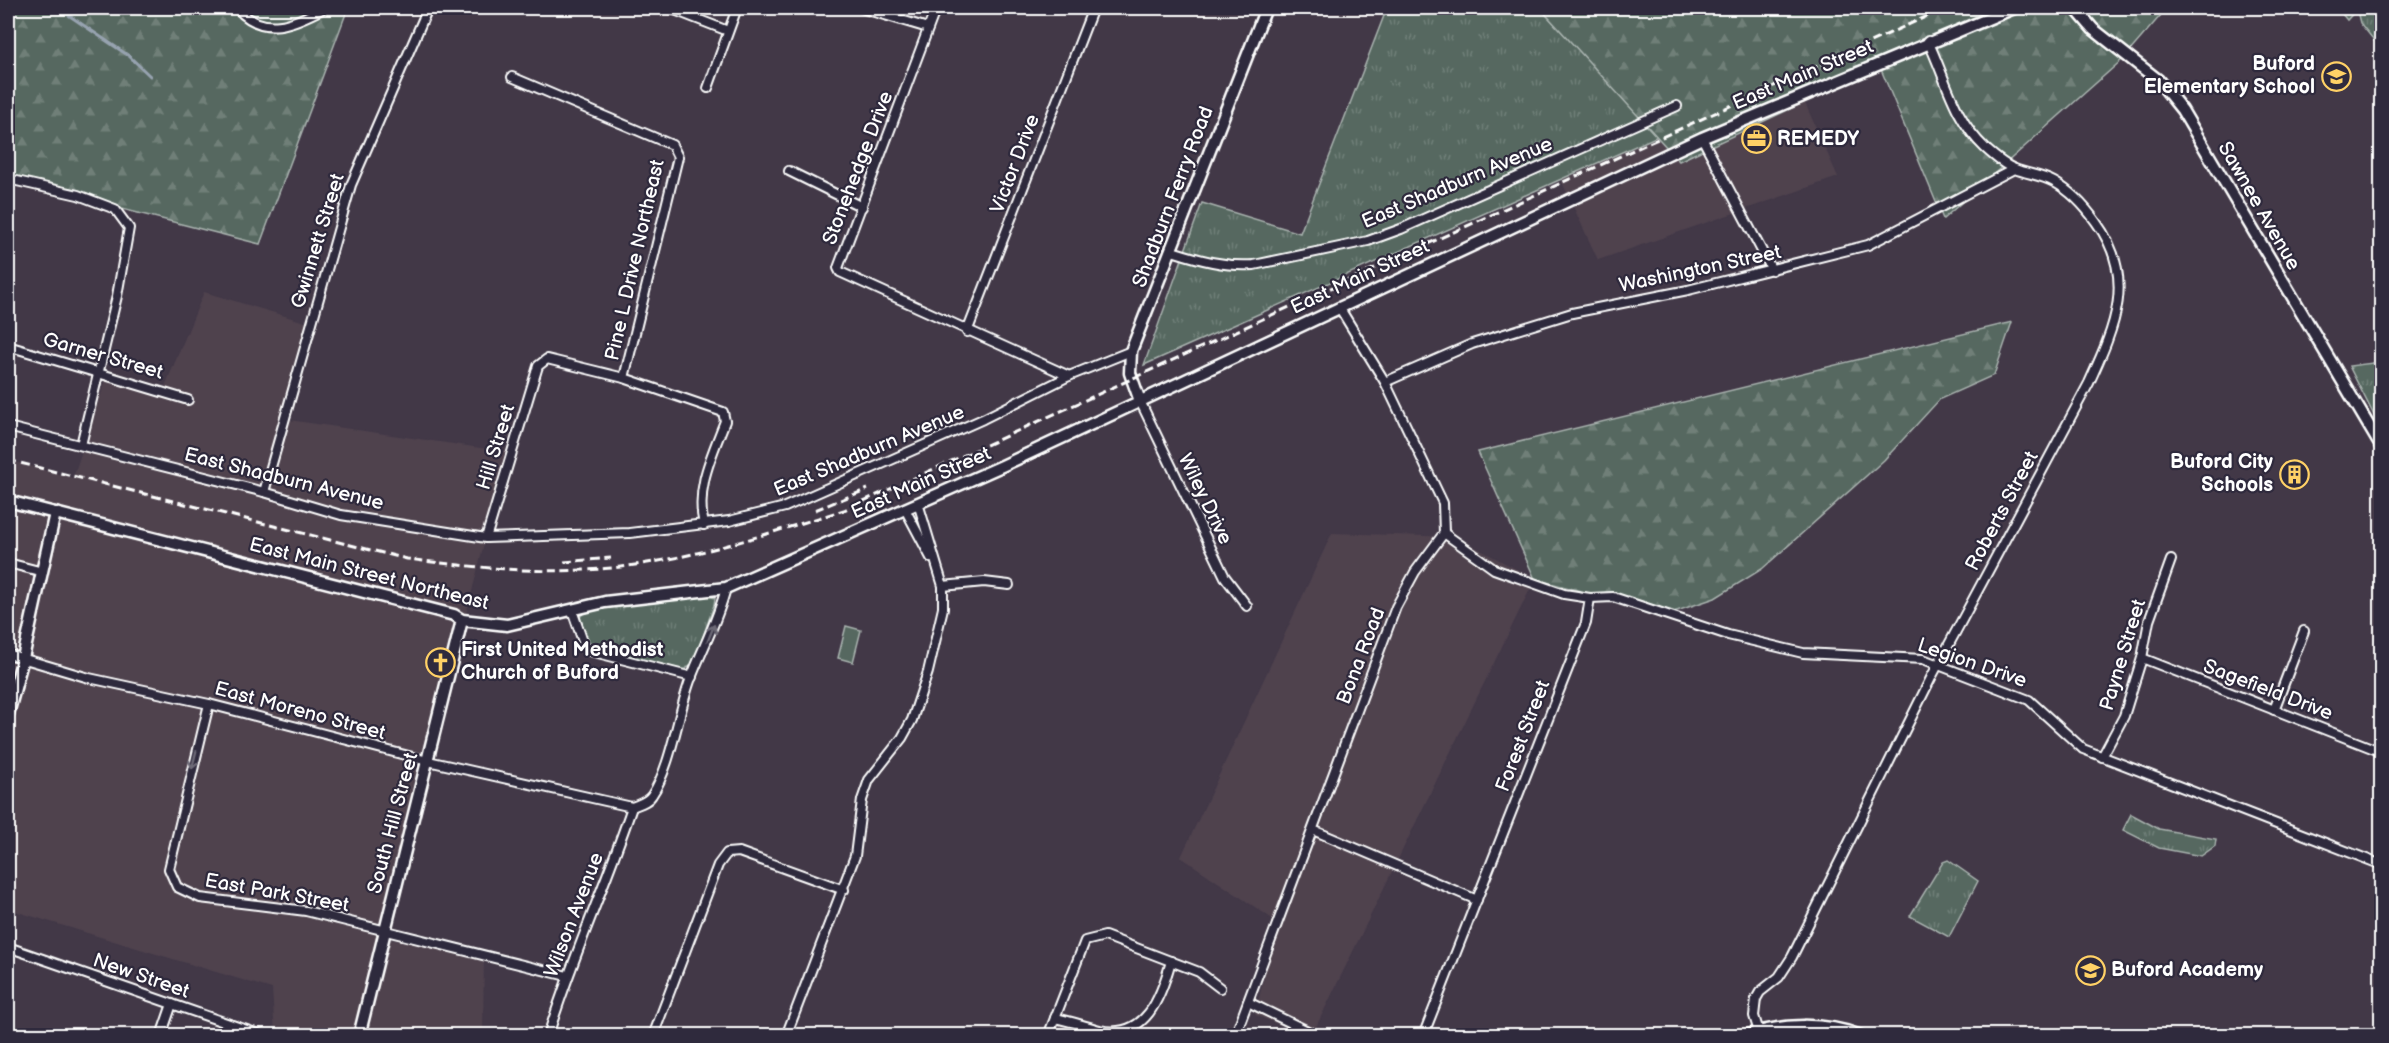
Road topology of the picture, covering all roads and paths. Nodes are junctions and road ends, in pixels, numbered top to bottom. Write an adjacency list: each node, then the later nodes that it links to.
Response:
1 (237, 8): 2 (street)
2 (324, 8)
3 (428, 8): 38 (street, Gwinnett Street)
4 (669, 8): 13 (street)
5 (738, 8): 13 (street)
6 (861, 8): 12 (street)
7 (936, 8): 12 (street, Stonehedge Drive)
8 (1094, 8): 26 (street, Victor Drive)
9 (1266, 8): 23 (street, Shadburn Ferry Road)
10 (2014, 8): 14 (street, East Main Street)
11 (2076, 8): 37 (street, Sawnee Avenue)
12 (928, 28): 22 (street, Stonehedge Drive)
13 (728, 31): 16 (street)
14 (1928, 41): 18 (street, East Main Street); 19 (street, Roberts Street)
15 (512, 77): 31 (street, Pine L Drive Northeast)
16 (708, 88)
17 (1677, 106): 23 (street, East Shadburn Avenue)
18 (1702, 138): 24 (street); 25 (street, East Main Street)
19 (2014, 169): 24 (street, Washington Street); 61 (street, Roberts Street)
20 (789, 171): 22 (street)
21 (8, 179): 29 (street)
22 (862, 207): 26 (street, Stonehedge Drive)
23 (1172, 251): 28 (street, Shadburn Ferry Road)
24 (1772, 270): 32 (street, Washington Street)
25 (1339, 307): 32 (street); 34 (street, East Main Street)
26 (967, 332): 30 (street, Stonehedge Drive)
27 (8, 346): 29 (street, Garner Street)
28 (1131, 351): 30 (street, East Shadburn Avenue); 34 (street, Shadburn Ferry Road)
29 (98, 372): 33 (street, Garner Street); 36 (street)
30 (1069, 376): 43 (street, East Shadburn Avenue)
31 (624, 378): 43 (street); 45 (street, Hill Street)
32 (1385, 382): 44 (street)
33 (188, 400)
34 (1140, 401): 40 (street, East Main Street); 54 (street, Wiley Drive)
35 (8, 427): 36 (street, East Shadburn Avenue)
36 (81, 445): 38 (street, East Shadburn Avenue)
37 (2382, 448)
38 (264, 492): 45 (street, East Shadburn Avenue)
39 (8, 501): 42 (street, East Main Street Northeast)
40 (918, 503): 41 (street, East Main Street); 48 (street)
41 (905, 509): 48 (street); 52 (street, East Main Street)
42 (55, 513): 49 (street); 56 (street, East Main Street Northeast)
43 (705, 525): 45 (street, East Shadburn Avenue)
44 (1444, 533): 53 (street); 70 (street, Bona Road)
45 (486, 538)
46 (2171, 560): 60 (street, Payne Street)
47 (8, 563): 49 (street)
48 (936, 567): 51 (street)
49 (43, 573): 59 (street)
50 (1009, 585): 51 (street)
51 (943, 586): 72 (street)
52 (726, 588): 55 (street, East Main Street Northeast); 62 (street, one-way to 52)
53 (1590, 597): 61 (street, Legion Drive); 73 (street, Forest Street)
54 (1247, 606)
55 (572, 610): 56 (street, East Main Street Northeast); 62 (street)
56 (462, 620): 68 (street, South Hill Street)
57 (2304, 631): 64 (street)
58 (8, 654): 59 (street, East Moreno Street)
59 (23, 658): 63 (street, East Moreno Street); 65 (street)
60 (2142, 658): 64 (street, Sagefield Drive); 67 (street, Payne Street)
61 (1938, 665): 67 (street, Legion Drive); 82 (street, Roberts Street)
62 (692, 677): 69 (street)
63 (209, 704): 68 (street, East Moreno Street); 74 (street, East Park Street, one-way to 74)
64 (2274, 710): 66 (street, Sagefield Drive)
65 (8, 714)
66 (2382, 752)
67 (2102, 757): 71 (street, Legion Drive)
68 (428, 761): 69 (street, East Moreno Street); 74 (street, South Hill Street)
69 (632, 807): 77 (street, Wilson Avenue)
70 (1312, 830): 73 (street); 79 (street, Bona Road)
71 (2382, 865)
72 (844, 890): 87 (street); 88 (street)
73 (1477, 900): 92 (street, Forest Street)
74 (384, 930): 77 (street, East Park Street); 85 (street, South Hill Street)
75 (8, 950): 80 (street, New Street)
76 (1171, 961): 78 (street); 81 (street); 81 (street)
77 (567, 976): 86 (street, Wilson Avenue)
78 (1220, 988)
79 (1248, 1002): 90 (street, Bona Road); 91 (street)
80 (172, 1004): 83 (street); 84 (street, New Street)
81 (1055, 1018): 89 (street)
82 (1760, 1033): 93 (street); 94 (street)
83 (161, 1035)
84 (264, 1035)
85 (359, 1035)
86 (548, 1035)
87 (653, 1035)
88 (786, 1035)
89 (1048, 1035)
90 (1235, 1035)
91 (1318, 1035)
92 (1423, 1035)
93 (1746, 1035)
94 (1861, 1035)

